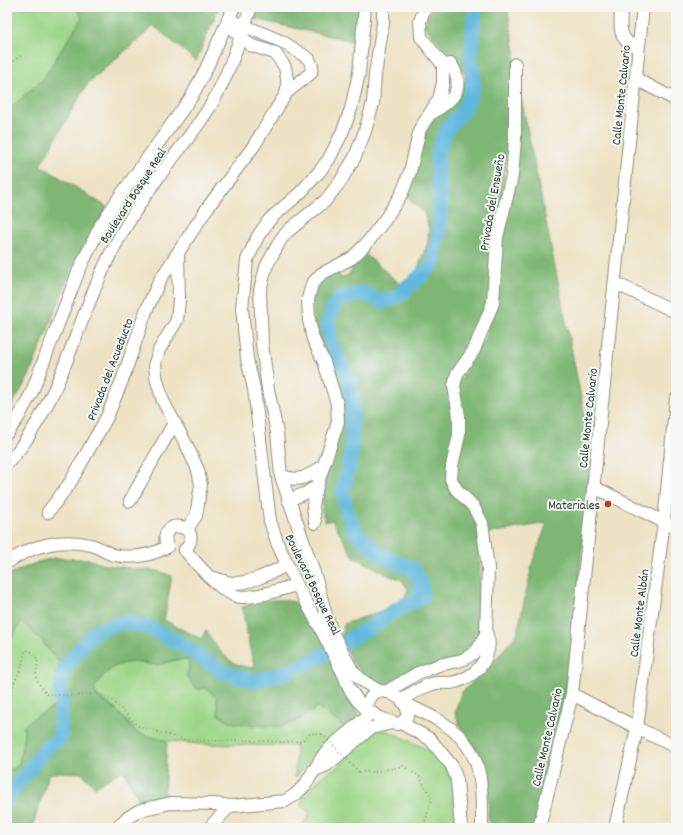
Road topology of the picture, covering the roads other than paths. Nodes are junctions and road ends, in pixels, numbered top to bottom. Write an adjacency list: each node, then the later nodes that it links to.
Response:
1 (234, 7): 8 (street, Boulevard Bosque Real)
2 (251, 7): 9 (street, Boulevard Bosque Real)
3 (365, 7): 14 (street, Boulevard Bosque Real)
4 (383, 7): 15 (street, Boulevard Bosque Real)
5 (425, 7): 28 (street)
6 (622, 7): 11 (street)
7 (643, 7): 11 (street, Calle Monte Calvario)
8 (226, 24): 9 (street, Privada del Acueducto); 26 (street, Boulevard Bosque Real)
9 (242, 30): 10 (street, Privada del Acueducto); 12 (street, Privada del Acueducto); 27 (street, Boulevard Bosque Real)
10 (284, 42): 12 (street); 17 (street, Privada del Acueducto)
11 (639, 44): 16 (street, Calle Monte Calvario)
12 (275, 53): 17 (street)
13 (516, 64): 48 (street, Privada del Ensueño)
14 (359, 73): 15 (street); 22 (street, Boulevard Bosque Real)
15 (375, 75): 23 (street, Boulevard Bosque Real)
16 (636, 79): 18 (street); 20 (street, Calle Monte Calvario)
17 (287, 92): 19 (street, Privada del Acueducto)
18 (676, 100)
19 (178, 253): 25 (street); 34 (street, Privada del Acueducto)
20 (615, 282): 21 (street); 31 (street, Calle Monte Calvario)
21 (676, 312)
22 (254, 389): 23 (street); 42 (street, Boulevard Bosque Real)
23 (268, 389): 29 (street, Boulevard Bosque Real)
24 (676, 399): 35 (street, Calle Monte Albán)
25 (174, 424): 33 (street); 38 (street)
26 (7, 433)
27 (7, 464)
28 (322, 467): 29 (street); 30 (street)
29 (281, 476): 32 (street, Boulevard Bosque Real)
30 (317, 486): 32 (street); 36 (street)
31 (594, 487): 35 (street); 53 (street, Calle Monte Calvario)
32 (288, 500): 47 (street, Boulevard Bosque Real)
33 (130, 501)
34 (48, 512)
35 (664, 521): 37 (street); 57 (street, Calle Monte Albán)
36 (315, 523)
37 (676, 528)
38 (187, 529): 39 (street); 40 (street)
39 (167, 547): 40 (street); 41 (street)
40 (185, 550): 43 (street)
41 (7, 563)
42 (287, 565): 44 (street); 45 (street, Boulevard Bosque Real)
43 (209, 577): 44 (street); 46 (street)
44 (256, 579): 46 (street)
45 (297, 585): 46 (street); 47 (street, Boulevard Bosque Real)
46 (261, 594)
47 (328, 634): 50 (street, Boulevard Bosque Real)
48 (486, 634): 49 (street, Privada del Ensueño); 51 (street, Privada del Ensueño)
49 (428, 669): 51 (street); 52 (street, Privada del Ensueño)
50 (349, 674): 52 (street, Boulevard Bosque Real); 55 (street, Boulevard Bosque Real)
51 (434, 683): 54 (street, Privada del Ensueño)
52 (383, 691): 54 (street); 55 (street)
53 (572, 694): 57 (street); 65 (street, Calle Monte Calvario)
54 (403, 701): 56 (street); 64 (street)
55 (369, 711): 56 (street); 59 (street)
56 (397, 723): 59 (street); 63 (street)
57 (637, 728): 58 (street); 66 (street, Calle Monte Albán)
58 (676, 747)
59 (313, 771): 60 (street)
60 (230, 806): 61 (street); 62 (street)
61 (116, 828)
62 (209, 828)
63 (461, 828)
64 (482, 828)
65 (540, 828)
66 (615, 828)

